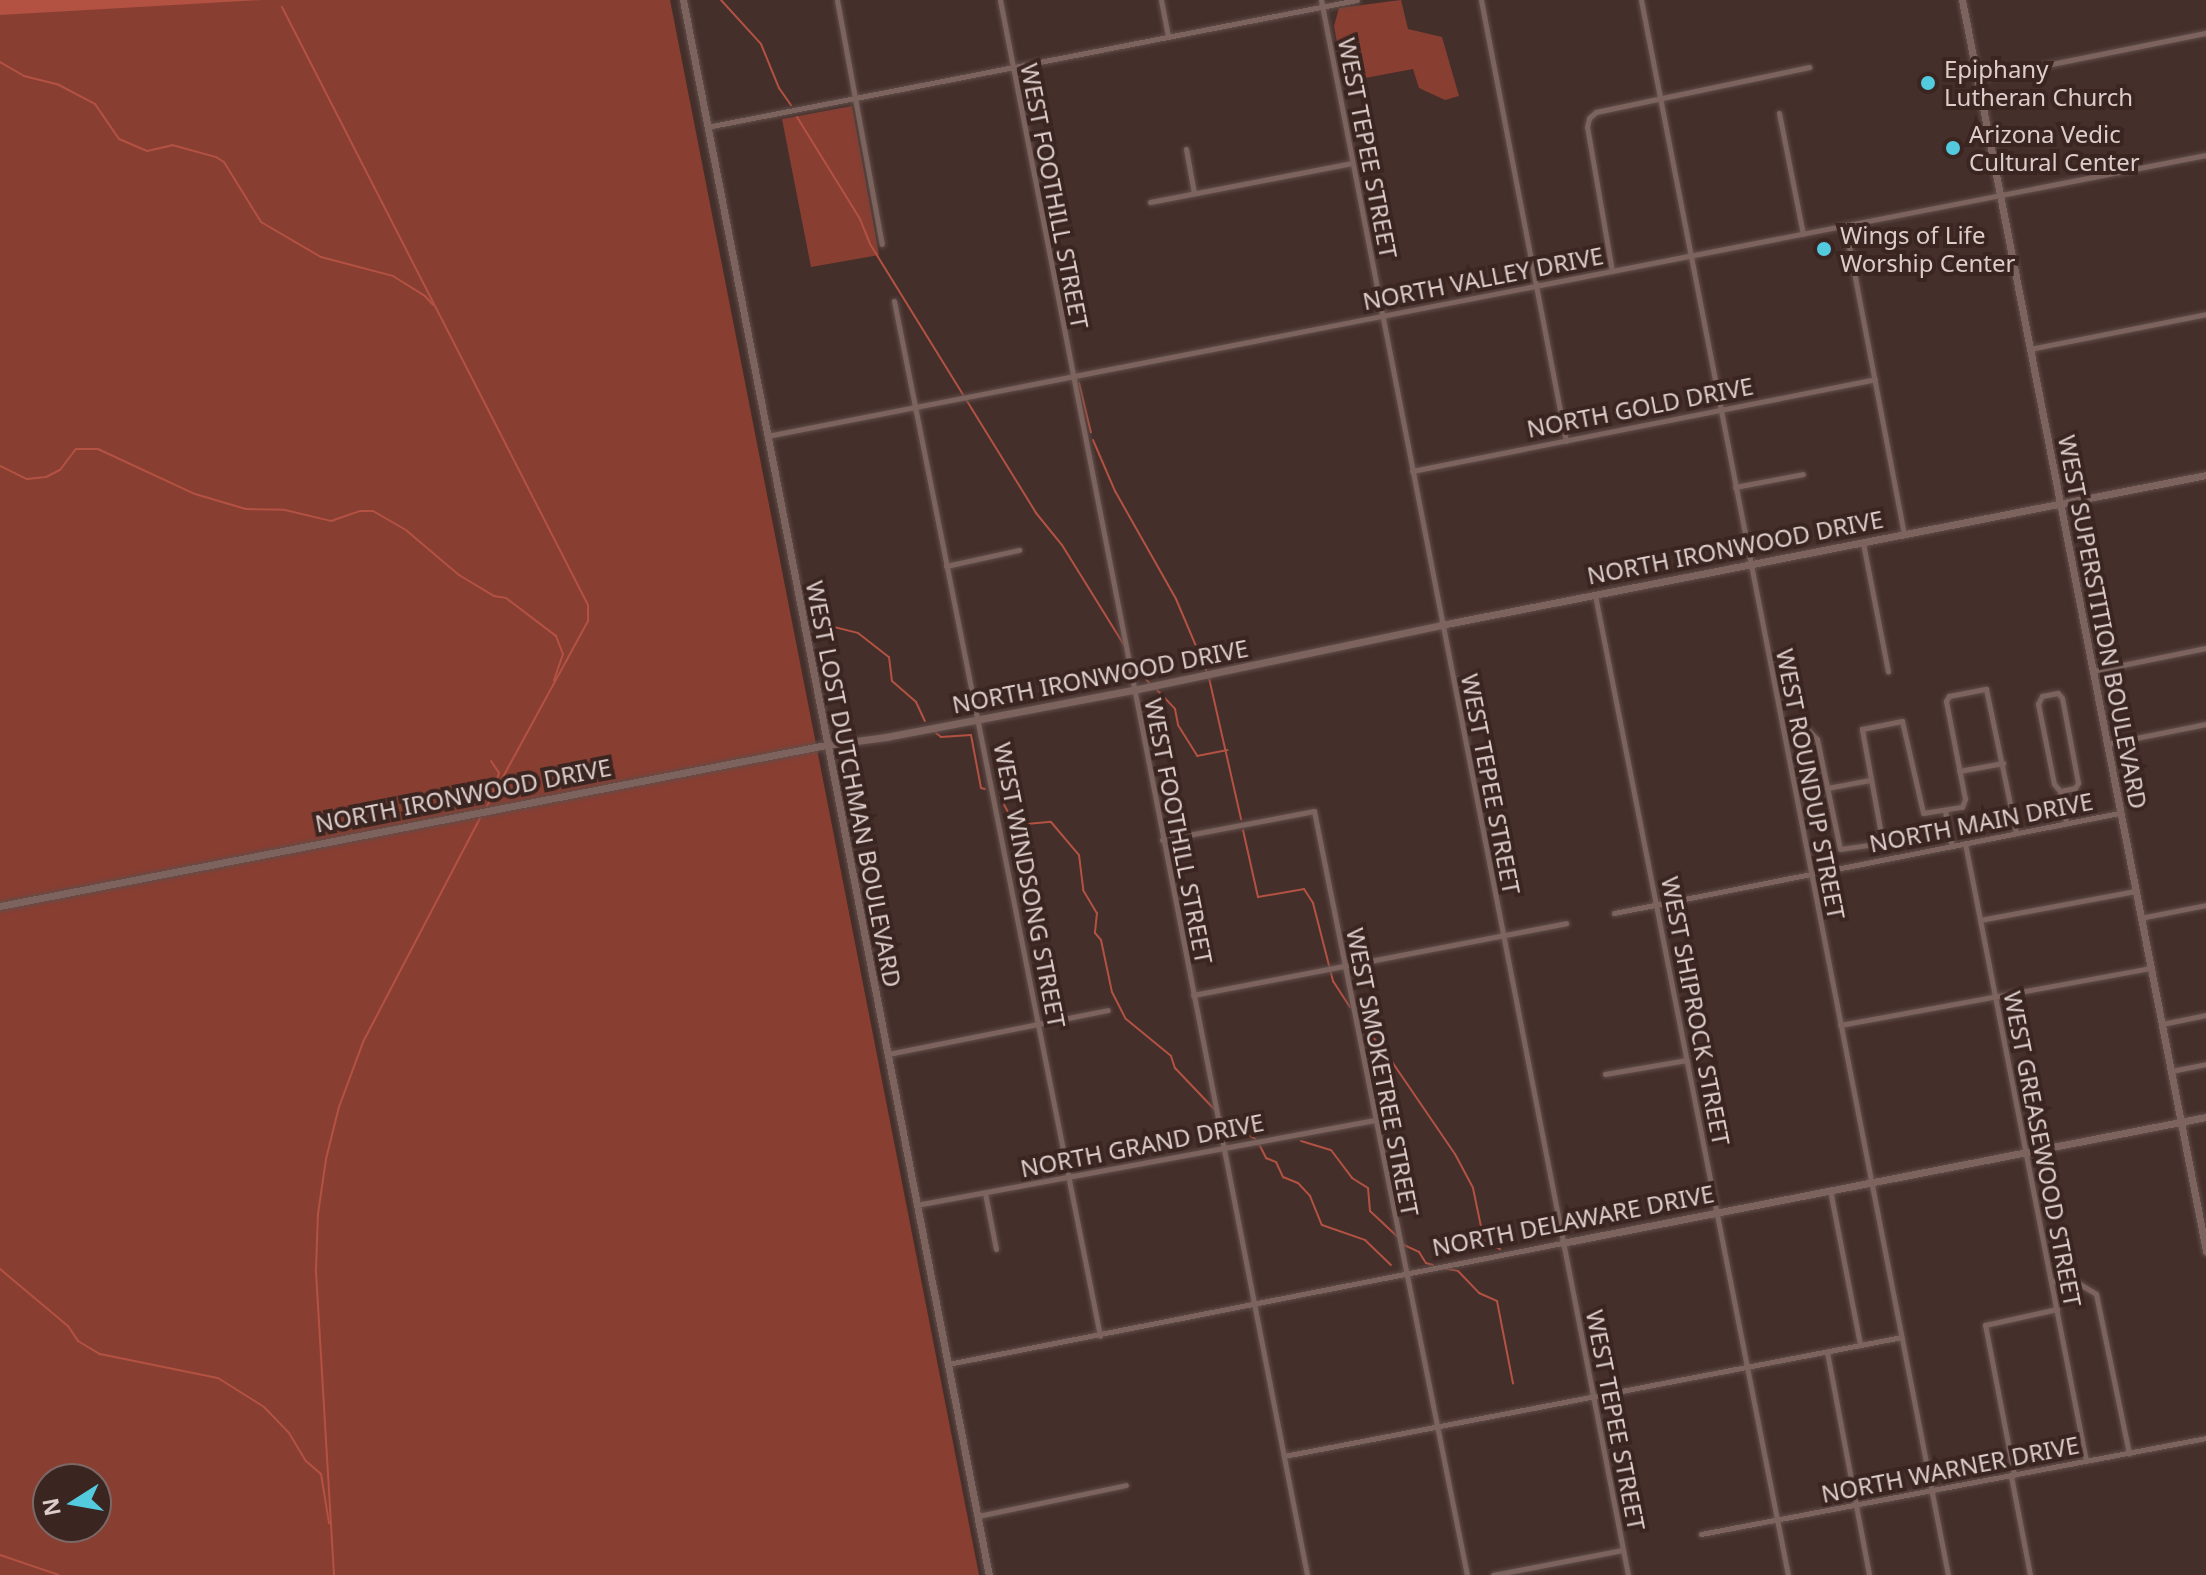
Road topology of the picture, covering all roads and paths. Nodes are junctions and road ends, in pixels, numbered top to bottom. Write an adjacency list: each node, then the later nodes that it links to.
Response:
1 (683, 0): 18 (street, WEST LOST DUTCHMAN BOULEVARD)
2 (837, 0): 15 (street)
3 (1000, 0): 12 (street, WEST FOOTHILL STREET)
4 (1161, 0): 11 (street)
5 (1357, 0): 9 (street)
6 (1481, 0): 30 (street)
7 (1641, 0): 16 (street, WEST ROUNDUP STREET)
8 (1962, 0): 14 (street, WEST SUPERSTITION BOULEVARD)
9 (1321, 3): 11 (street); 21 (street, WEST TEPEE STREET)
10 (2206, 33): 14 (street)
11 (1168, 36): 12 (street)
12 (1013, 67): 15 (street); 35 (street, WEST FOOTHILL STREET)
13 (1809, 67): 16 (street)
14 (1977, 79): 23 (street, WEST SUPERSTITION BOULEVARD)
15 (856, 98): 18 (street); 27 (street)
16 (1661, 101): 28 (street, WEST ROUNDUP STREET); 29 (street)
17 (1779, 113): 26 (street)
18 (707, 127): 39 (street, WEST LOST DUTCHMAN BOULEVARD)
19 (1186, 149): 22 (street)
20 (2206, 155): 23 (street, NORTH VALLEY DRIVE)
21 (1352, 163): 22 (street); 33 (street, WEST TEPEE STREET)
22 (1194, 193): 24 (street)
23 (1999, 194): 25 (street, NORTH VALLEY DRIVE); 34 (street, WEST SUPERSTITION BOULEVARD)
24 (1150, 202)
25 (1845, 225): 26 (street, NORTH VALLEY DRIVE); 36 (street)
26 (1803, 234): 28 (street, NORTH VALLEY DRIVE)
27 (882, 244)
28 (1690, 256): 29 (street, NORTH VALLEY DRIVE); 38 (street, WEST ROUNDUP STREET)
29 (1612, 271): 30 (street, NORTH VALLEY DRIVE)
30 (1536, 286): 33 (street, NORTH VALLEY DRIVE); 40 (street)
31 (894, 301): 37 (street, WEST WINDSONG STREET)
32 (2206, 314): 34 (street)
33 (1381, 316): 35 (street, NORTH VALLEY DRIVE); 41 (street, WEST TEPEE STREET)
34 (2029, 349): 45 (street, WEST SUPERSTITION BOULEVARD)
35 (1070, 376): 37 (street, NORTH VALLEY DRIVE); 56 (street, WEST FOOTHILL STREET)
36 (1875, 379): 38 (street, NORTH GOLD DRIVE); 46 (street)
37 (915, 407): 39 (street, NORTH VALLEY DRIVE); 50 (street, WEST WINDSONG STREET)
38 (1720, 410): 40 (street, NORTH GOLD DRIVE); 44 (street, WEST ROUNDUP STREET)
39 (766, 436): 61 (street, WEST LOST DUTCHMAN BOULEVARD)
40 (1566, 441): 41 (street, NORTH GOLD DRIVE)
41 (1412, 471): 52 (street, WEST TEPEE STREET)
42 (1803, 474): 44 (street)
43 (2206, 475): 45 (street, NORTH IRONWOOD DRIVE)
44 (1735, 487): 49 (street, WEST ROUNDUP STREET)
45 (2059, 504): 46 (street, NORTH IRONWOOD DRIVE); 54 (street, WEST SUPERSTITION BOULEVARD)
46 (1904, 535): 47 (street, NORTH IRONWOOD DRIVE)
47 (1863, 543): 49 (street, NORTH IRONWOOD DRIVE); 55 (street)
48 (1019, 550): 50 (street)
49 (1750, 565): 51 (street, NORTH IRONWOOD DRIVE); 74 (street, WEST ROUNDUP STREET)
50 (946, 566): 57 (street, WEST WINDSONG STREET)
51 (1595, 595): 52 (street, NORTH IRONWOOD DRIVE); 76 (street, WEST SHIPROCK STREET)
52 (1441, 625): 56 (street, NORTH IRONWOOD DRIVE); 83 (street, WEST TEPEE STREET)
53 (2206, 648): 54 (street)
54 (2092, 671): 60 (street, WEST SUPERSTITION BOULEVARD)
55 (1888, 672)
56 (1133, 690): 57 (street, NORTH IRONWOOD DRIVE); 71 (street, WEST FOOTHILL STREET)
57 (978, 720): 61 (street, NORTH IRONWOOD DRIVE); 91 (street, WEST WINDSONG STREET)
58 (2206, 724): 60 (street)
59 (1807, 729): 65 (street)
60 (2106, 744): 68 (street, WEST SUPERSTITION BOULEVARD)
61 (826, 745): 78 (street, NORTH IRONWOOD DRIVE); 93 (street, WEST LOST DUTCHMAN BOULEVARD)
62 (2003, 763): 63 (street); 63 (street); 70 (street)
63 (1959, 771): 67 (street)
64 (1870, 780): 65 (street); 65 (street); 67 (street)
65 (1827, 788)
66 (2060, 791): 66 (street); 69 (street)
67 (1945, 811): 73 (street)
68 (2119, 813): 69 (street, NORTH MAIN DRIVE); 75 (street, WEST SUPERSTITION BOULEVARD)
69 (2066, 823): 70 (street, NORTH MAIN DRIVE)
70 (2016, 833): 72 (street, NORTH MAIN DRIVE)
71 (1162, 840): 84 (street, WEST SMOKETREE STREET); 86 (street, WEST FOOTHILL STREET)
72 (1965, 843): 73 (street, NORTH MAIN DRIVE); 81 (street, WEST GREASEWOOD STREET)
73 (1952, 846): 74 (street, NORTH MAIN DRIVE)
74 (1811, 875): 76 (street, NORTH MAIN DRIVE); 92 (street, WEST ROUNDUP STREET)
75 (2135, 891): 80 (street, WEST SUPERSTITION BOULEVARD); 81 (street)
76 (1656, 905): 79 (street, NORTH MAIN DRIVE); 94 (street, WEST SHIPROCK STREET)
77 (2206, 905): 80 (street)
78 (0, 906)
79 (1614, 913)
80 (2140, 918): 85 (street, WEST SUPERSTITION BOULEVARD)
81 (1980, 920): 87 (street, WEST GREASEWOOD STREET)
82 (1566, 923): 83 (street)
83 (1502, 937): 84 (street); 109 (street, WEST TEPEE STREET)
84 (1344, 964): 86 (street); 99 (street, WEST SMOKETREE STREET)
85 (2150, 968): 87 (street); 90 (street, WEST SUPERSTITION BOULEVARD)
86 (1193, 995): 101 (street, WEST FOOTHILL STREET)
87 (1995, 998): 92 (street); 102 (street, WEST GREASEWOOD STREET)
88 (1108, 1010): 91 (street)
89 (2206, 1015): 90 (street)
90 (2162, 1024): 96 (street, WEST SUPERSTITION BOULEVARD)
91 (1039, 1025): 93 (street); 103 (street, WEST WINDSONG STREET)
92 (1840, 1025): 104 (street, WEST ROUNDUP STREET)
93 (887, 1054): 107 (street, WEST LOST DUTCHMAN BOULEVARD)
94 (1687, 1060): 97 (street); 108 (street, WEST SHIPROCK STREET)
95 (2206, 1064): 96 (street)
96 (2171, 1071): 100 (street, WEST SUPERSTITION BOULEVARD)
97 (1605, 1074)
98 (2206, 1117): 100 (street, NORTH DELAWARE DRIVE)
99 (1375, 1120): 101 (street, NORTH GRAND DRIVE); 112 (street, WEST SMOKETREE STREET)
100 (2181, 1122): 102 (street, NORTH DELAWARE DRIVE); 111 (street, WEST SUPERSTITION BOULEVARD)
101 (1223, 1147): 103 (street, NORTH GRAND DRIVE); 114 (street, WEST FOOTHILL STREET)
102 (2026, 1152): 104 (street, NORTH DELAWARE DRIVE); 113 (street, WEST GREASEWOOD STREET)
103 (1069, 1179): 106 (street, NORTH GRAND DRIVE); 116 (street, WEST WINDSONG STREET)
104 (1871, 1182): 105 (street, NORTH DELAWARE DRIVE); 117 (street, WEST ROUNDUP STREET)
105 (1830, 1190): 108 (street, NORTH DELAWARE DRIVE); 118 (street)
106 (985, 1193): 107 (street, NORTH GRAND DRIVE); 110 (street)
107 (916, 1205): 120 (street, WEST LOST DUTCHMAN BOULEVARD)
108 (1717, 1213): 109 (street, NORTH DELAWARE DRIVE); 121 (street, WEST SHIPROCK STREET)
109 (1562, 1243): 112 (street, NORTH DELAWARE DRIVE); 122 (street, WEST TEPEE STREET)
110 (996, 1249)
111 (2206, 1251)
112 (1407, 1273): 114 (street, NORTH DELAWARE DRIVE); 123 (street, WEST SMOKETREE STREET)
113 (2052, 1281): 115 (street, WEST GREASEWOOD STREET); 125 (street)
114 (1254, 1304): 116 (street, NORTH DELAWARE DRIVE); 126 (street, WEST FOOTHILL STREET)
115 (2057, 1309): 127 (street, WEST GREASEWOOD STREET); 128 (street)
116 (1100, 1336): 120 (street, NORTH DELAWARE DRIVE)
117 (1902, 1337): 118 (street); 130 (street, WEST ROUNDUP STREET)
118 (1860, 1345): 119 (street)
119 (1827, 1352): 121 (street); 131 (street)
120 (948, 1364): 132 (street, WEST LOST DUTCHMAN BOULEVARD)
121 (1747, 1367): 122 (street); 133 (street, WEST SHIPROCK STREET)
122 (1593, 1399): 123 (street); 135 (street, WEST TEPEE STREET)
123 (1439, 1429): 126 (street); 138 (street, WEST SMOKETREE STREET)
124 (2206, 1438): 125 (street, NORTH WARNER DRIVE)
125 (2129, 1454): 127 (street, NORTH WARNER DRIVE)
126 (1284, 1456): 137 (street, WEST FOOTHILL STREET)
127 (2086, 1461): 128 (street, NORTH WARNER DRIVE)
128 (2012, 1476): 130 (street, NORTH WARNER DRIVE); 144 (street)
129 (1126, 1485): 132 (street)
130 (1932, 1491): 131 (street, NORTH WARNER DRIVE); 143 (street, WEST ROUNDUP STREET)
131 (1856, 1506): 133 (street, NORTH WARNER DRIVE); 142 (street)
132 (978, 1516): 136 (street, WEST LOST DUTCHMAN BOULEVARD)
133 (1777, 1521): 134 (street, NORTH WARNER DRIVE); 141 (street, WEST SHIPROCK STREET)
134 (1701, 1534)
135 (1623, 1550): 139 (street); 140 (street, WEST TEPEE STREET)
136 (989, 1575)
137 (1307, 1575)
138 (1467, 1575)
139 (1493, 1575)
140 (1628, 1575)
141 (1788, 1575)
142 (1869, 1575)
143 (1948, 1575)
144 (2030, 1575)

